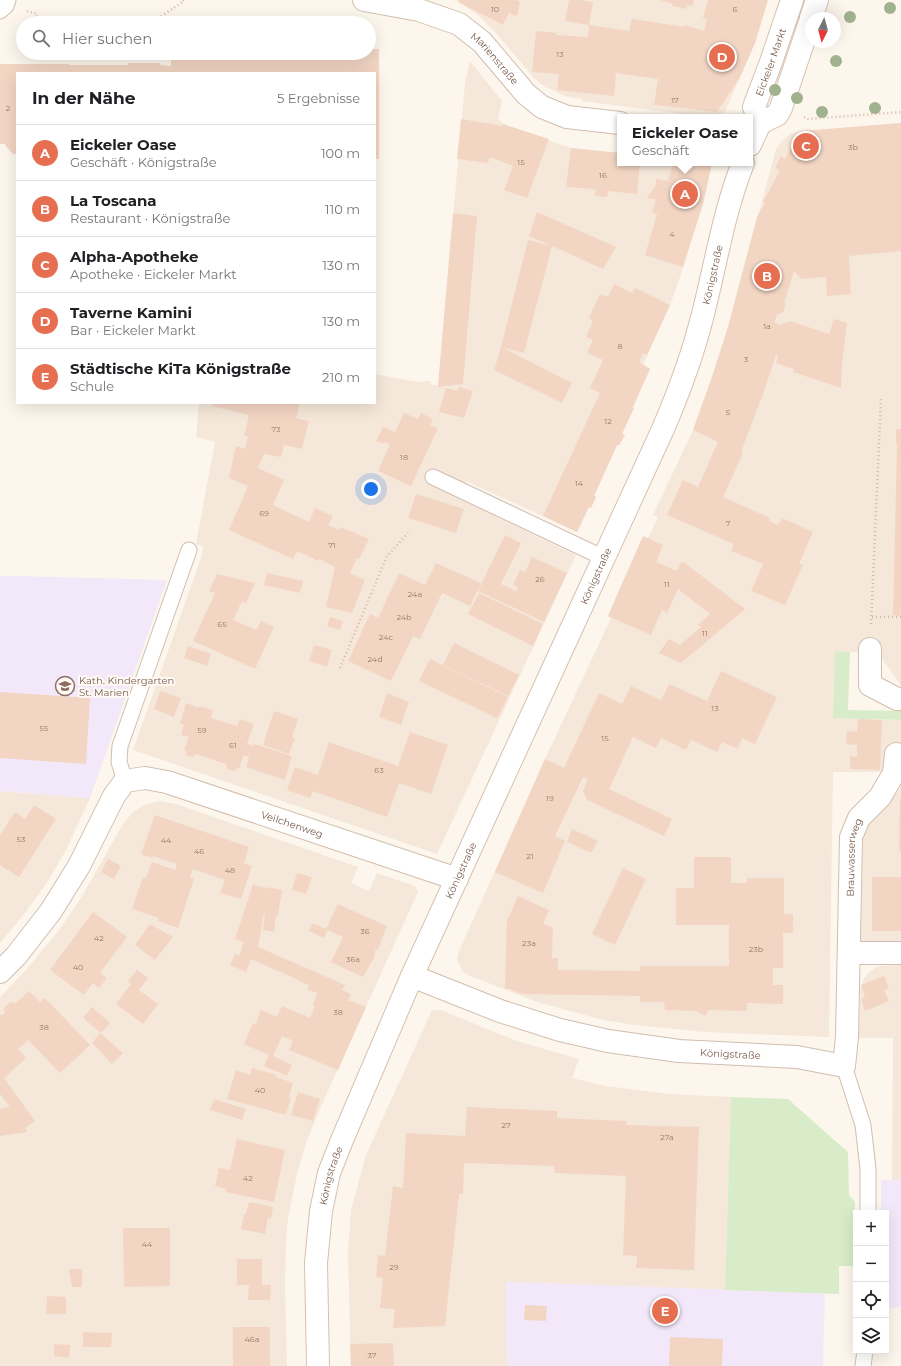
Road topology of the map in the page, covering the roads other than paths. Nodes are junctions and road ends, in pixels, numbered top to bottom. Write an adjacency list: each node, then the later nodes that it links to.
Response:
1 (8, 0): 5 (lane)
2 (364, 0): 8 (street, Marienstraße)
3 (792, 0): 9 (street, Eickeler Markt)
4 (817, 0): 6 (street)
5 (0, 11)
6 (813, 12)
7 (805, 37): 9 (street)
8 (617, 123)
9 (760, 123): 10 (street)
10 (753, 138)
11 (741, 166): 14 (street, Königstraße)
12 (433, 477): 14 (lane)
13 (189, 550): 18 (lane)
14 (604, 558): 19 (street, Königstraße)
15 (870, 649): 16 (street)
16 (901, 699)
17 (901, 754): 21 (street, Brauwasserweg)
18 (125, 781): 19 (street, Veilchenweg); 22 (street)
19 (457, 879): 23 (street, Königstraße)
20 (901, 953): 21 (street)
21 (849, 954): 24 (street, Brauwasserweg)
22 (0, 972)
23 (412, 976): 24 (street, Königstraße); 27 (street, Königstraße)
24 (844, 1066): 25 (lane)
25 (868, 1210)
26 (865, 1354): 28 (lane)
27 (318, 1366)
28 (863, 1366)

